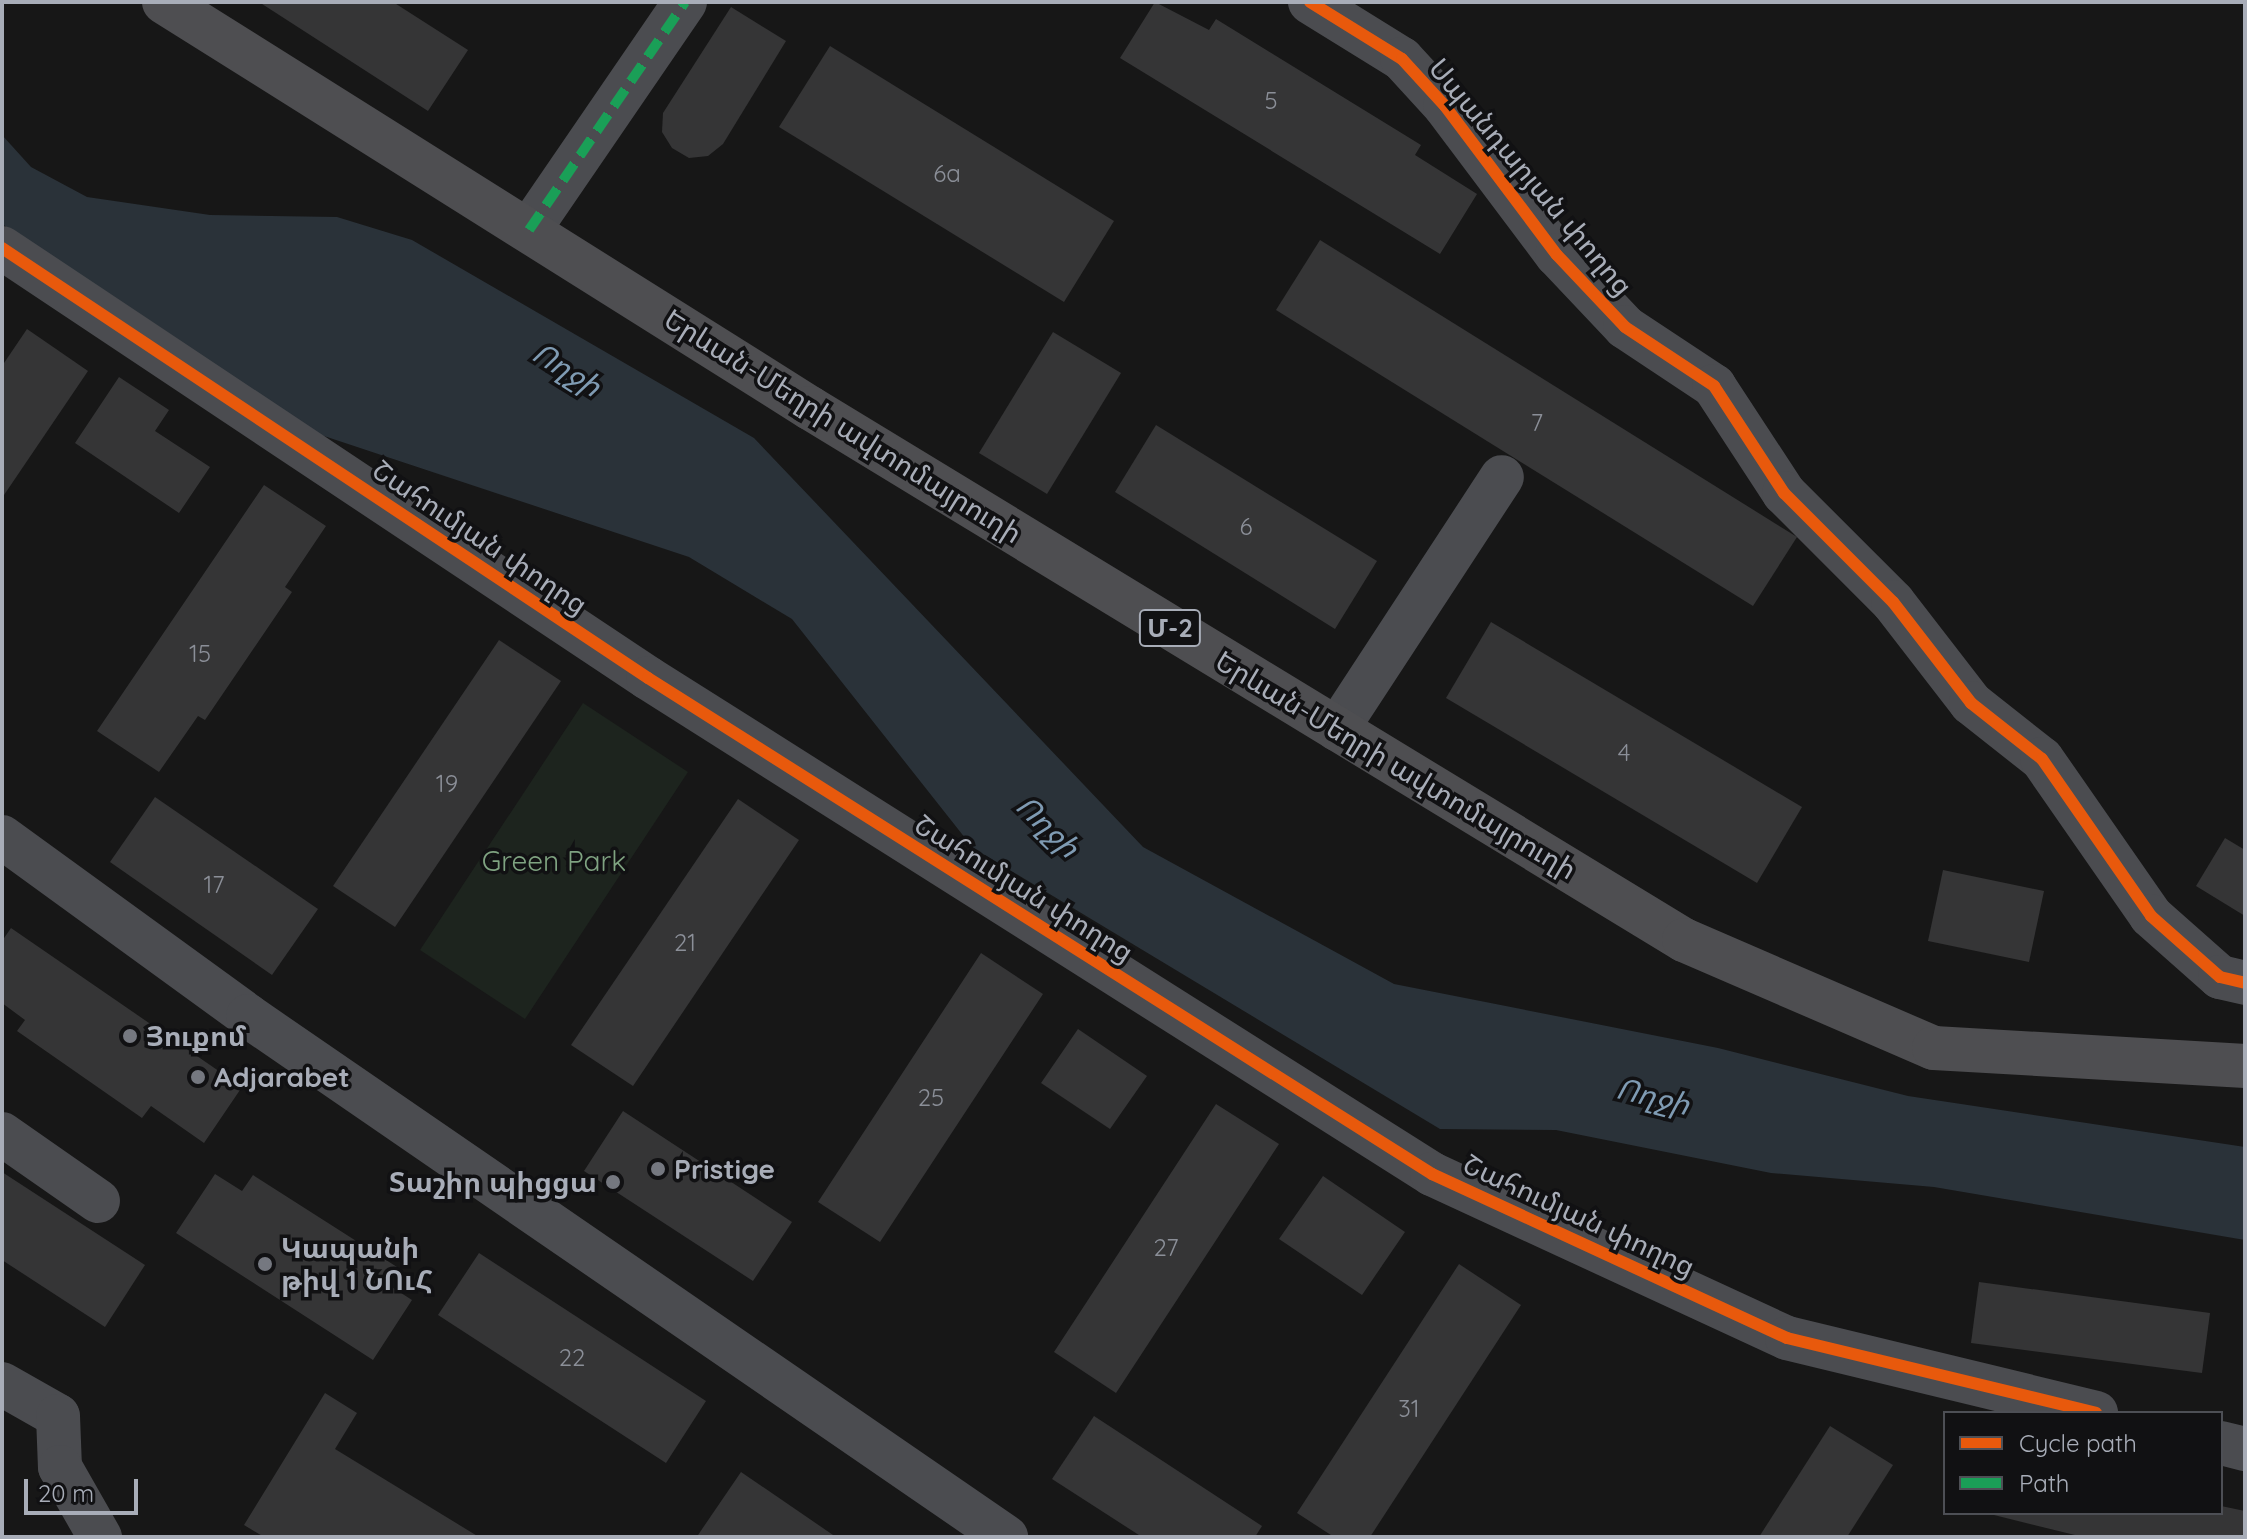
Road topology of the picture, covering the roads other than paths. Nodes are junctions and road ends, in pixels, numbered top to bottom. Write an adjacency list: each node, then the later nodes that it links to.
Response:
1 (164, 2): 4 (highway, Երևան-Մեղրի ավտոմայրուղի / Մ-2)
2 (685, 2): 4 (street)
3 (1310, 2): 9 (street, Սպանդարյան փողոց)
4 (529, 230): 7 (highway, Երևան-Մեղրի ավտոմայրուղի / Մ-2)
5 (2, 248): 14 (street, Շահումյան փողոց)
6 (1502, 477): 7 (street)
7 (1337, 729): 10 (highway, Երևան-Մեղրի ավտոմայրուղի / Մ-2)
8 (2, 837): 18 (street)
9 (2245, 983)
10 (2245, 1066)
11 (2, 1134): 12 (street)
12 (98, 1201)
13 (2, 1384): 17 (street)
14 (2088, 1411)
15 (2223, 1444): 16 (street)
16 (2245, 1449)
17 (100, 1537)
18 (1006, 1537)

